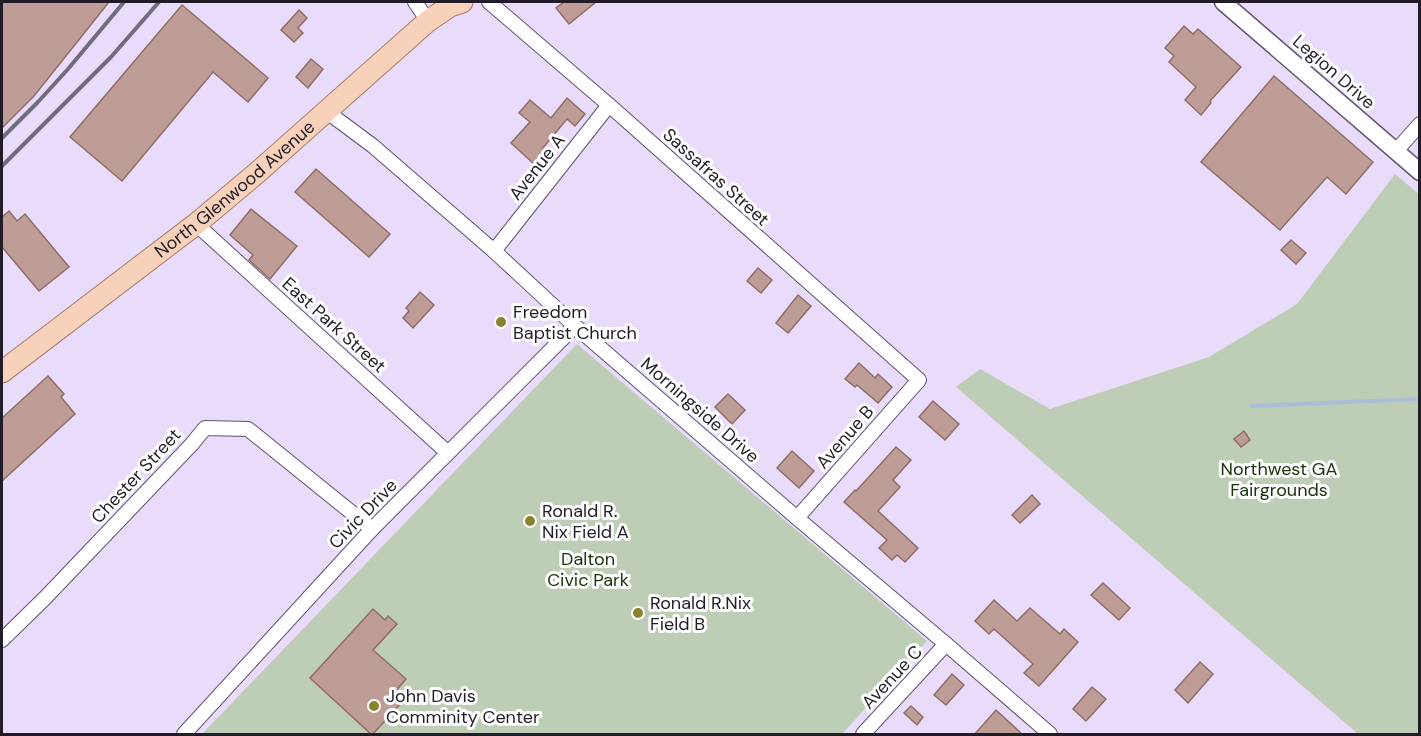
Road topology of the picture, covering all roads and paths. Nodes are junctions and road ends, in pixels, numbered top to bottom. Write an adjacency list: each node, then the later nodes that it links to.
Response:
1 (415, 2): 5 (street)
2 (462, 2): 5 (main road, North Glenwood Avenue)
3 (489, 2): 6 (street, Sassafras Street)
4 (1223, 2): 9 (street, Legion Drive)
5 (428, 21): 7 (main road, North Glenwood Avenue)
6 (609, 105): 12 (street, Avenue A); 15 (street, Sassafras Street)
7 (327, 111): 11 (main road, North Glenwood Avenue); 12 (street, Morningside Drive)
8 (1419, 124): 9 (street)
9 (1396, 151): 10 (street, Legion Drive)
10 (1419, 172)
11 (196, 224): 14 (main road, North Glenwood Avenue); 16 (street, East Park Street)
12 (494, 251): 13 (street, Morningside Drive)
13 (575, 326): 16 (street, Civic Drive); 17 (street, Morningside Drive)
14 (2, 372)
15 (919, 380): 17 (street, Avenue B)
16 (448, 453): 18 (street, Civic Drive)
17 (797, 518): 20 (street, Morningside Drive)
18 (372, 529): 19 (street, Chester Street); 21 (street, Civic Drive)
19 (2, 640)
20 (946, 644): 22 (street, Avenue C); 23 (street, Morningside Drive)
21 (184, 735)
22 (863, 735)
23 (1050, 735)

